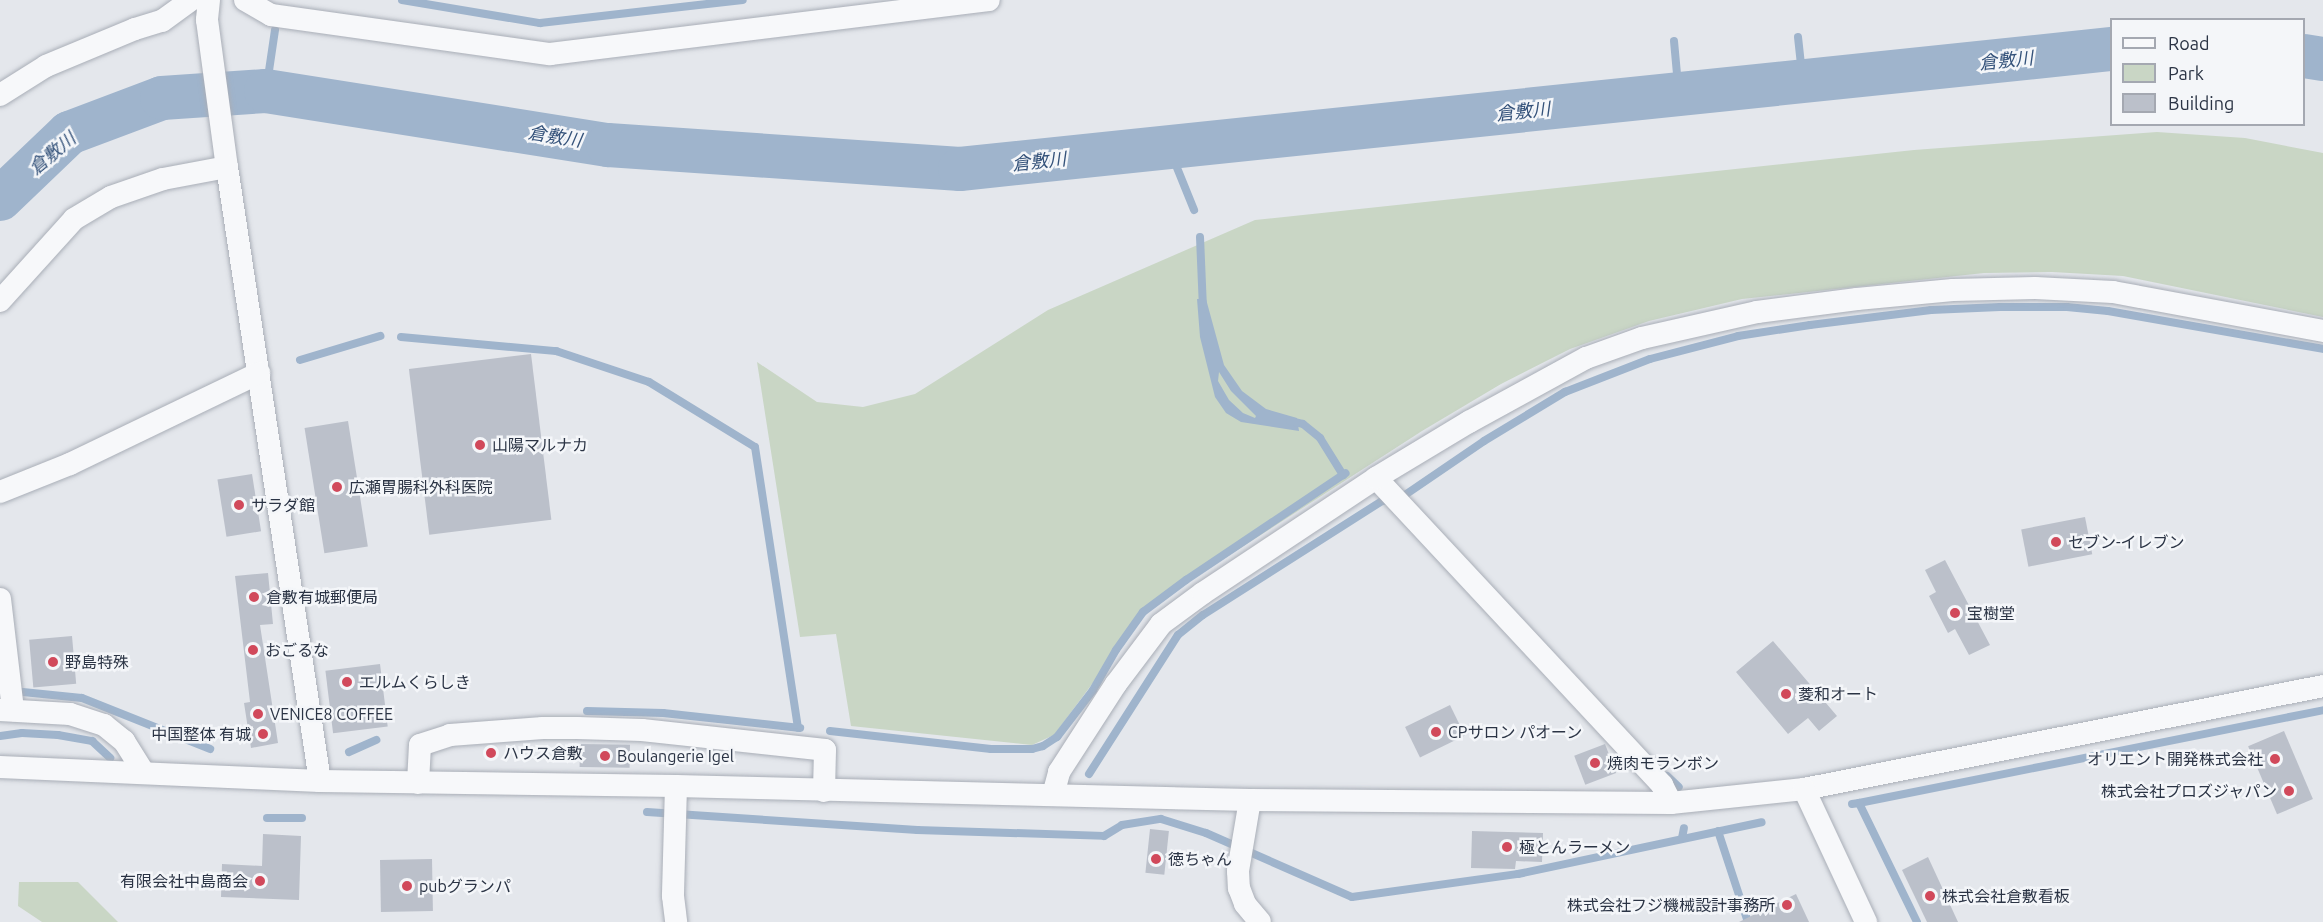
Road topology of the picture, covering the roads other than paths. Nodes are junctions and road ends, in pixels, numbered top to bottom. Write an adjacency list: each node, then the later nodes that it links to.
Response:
1 (191, 0): 5 (street)
2 (245, 0): 3 (street)
3 (989, 0)
4 (208, 10): 6 (street)
5 (0, 95)
6 (227, 161): 7 (street); 9 (street)
7 (0, 301)
8 (2323, 331): 10 (street)
9 (259, 373): 11 (street); 17 (street)
10 (1386, 490): 21 (street); 23 (street)
11 (0, 492)
12 (0, 599): 14 (street)
13 (2323, 686): 19 (street)
14 (9, 700): 16 (street)
15 (0, 767): 16 (street)
16 (143, 772): 17 (street)
17 (320, 782): 18 (street)
18 (418, 783): 20 (street); 24 (street)
19 (1804, 789): 23 (street); 27 (street)
20 (824, 791): 21 (street); 24 (street)
21 (1053, 795): 22 (street)
22 (1250, 800): 23 (street); 26 (street)
23 (1671, 803)
24 (675, 807): 25 (street)
25 (676, 922)
26 (1260, 922)
27 (1866, 922)

